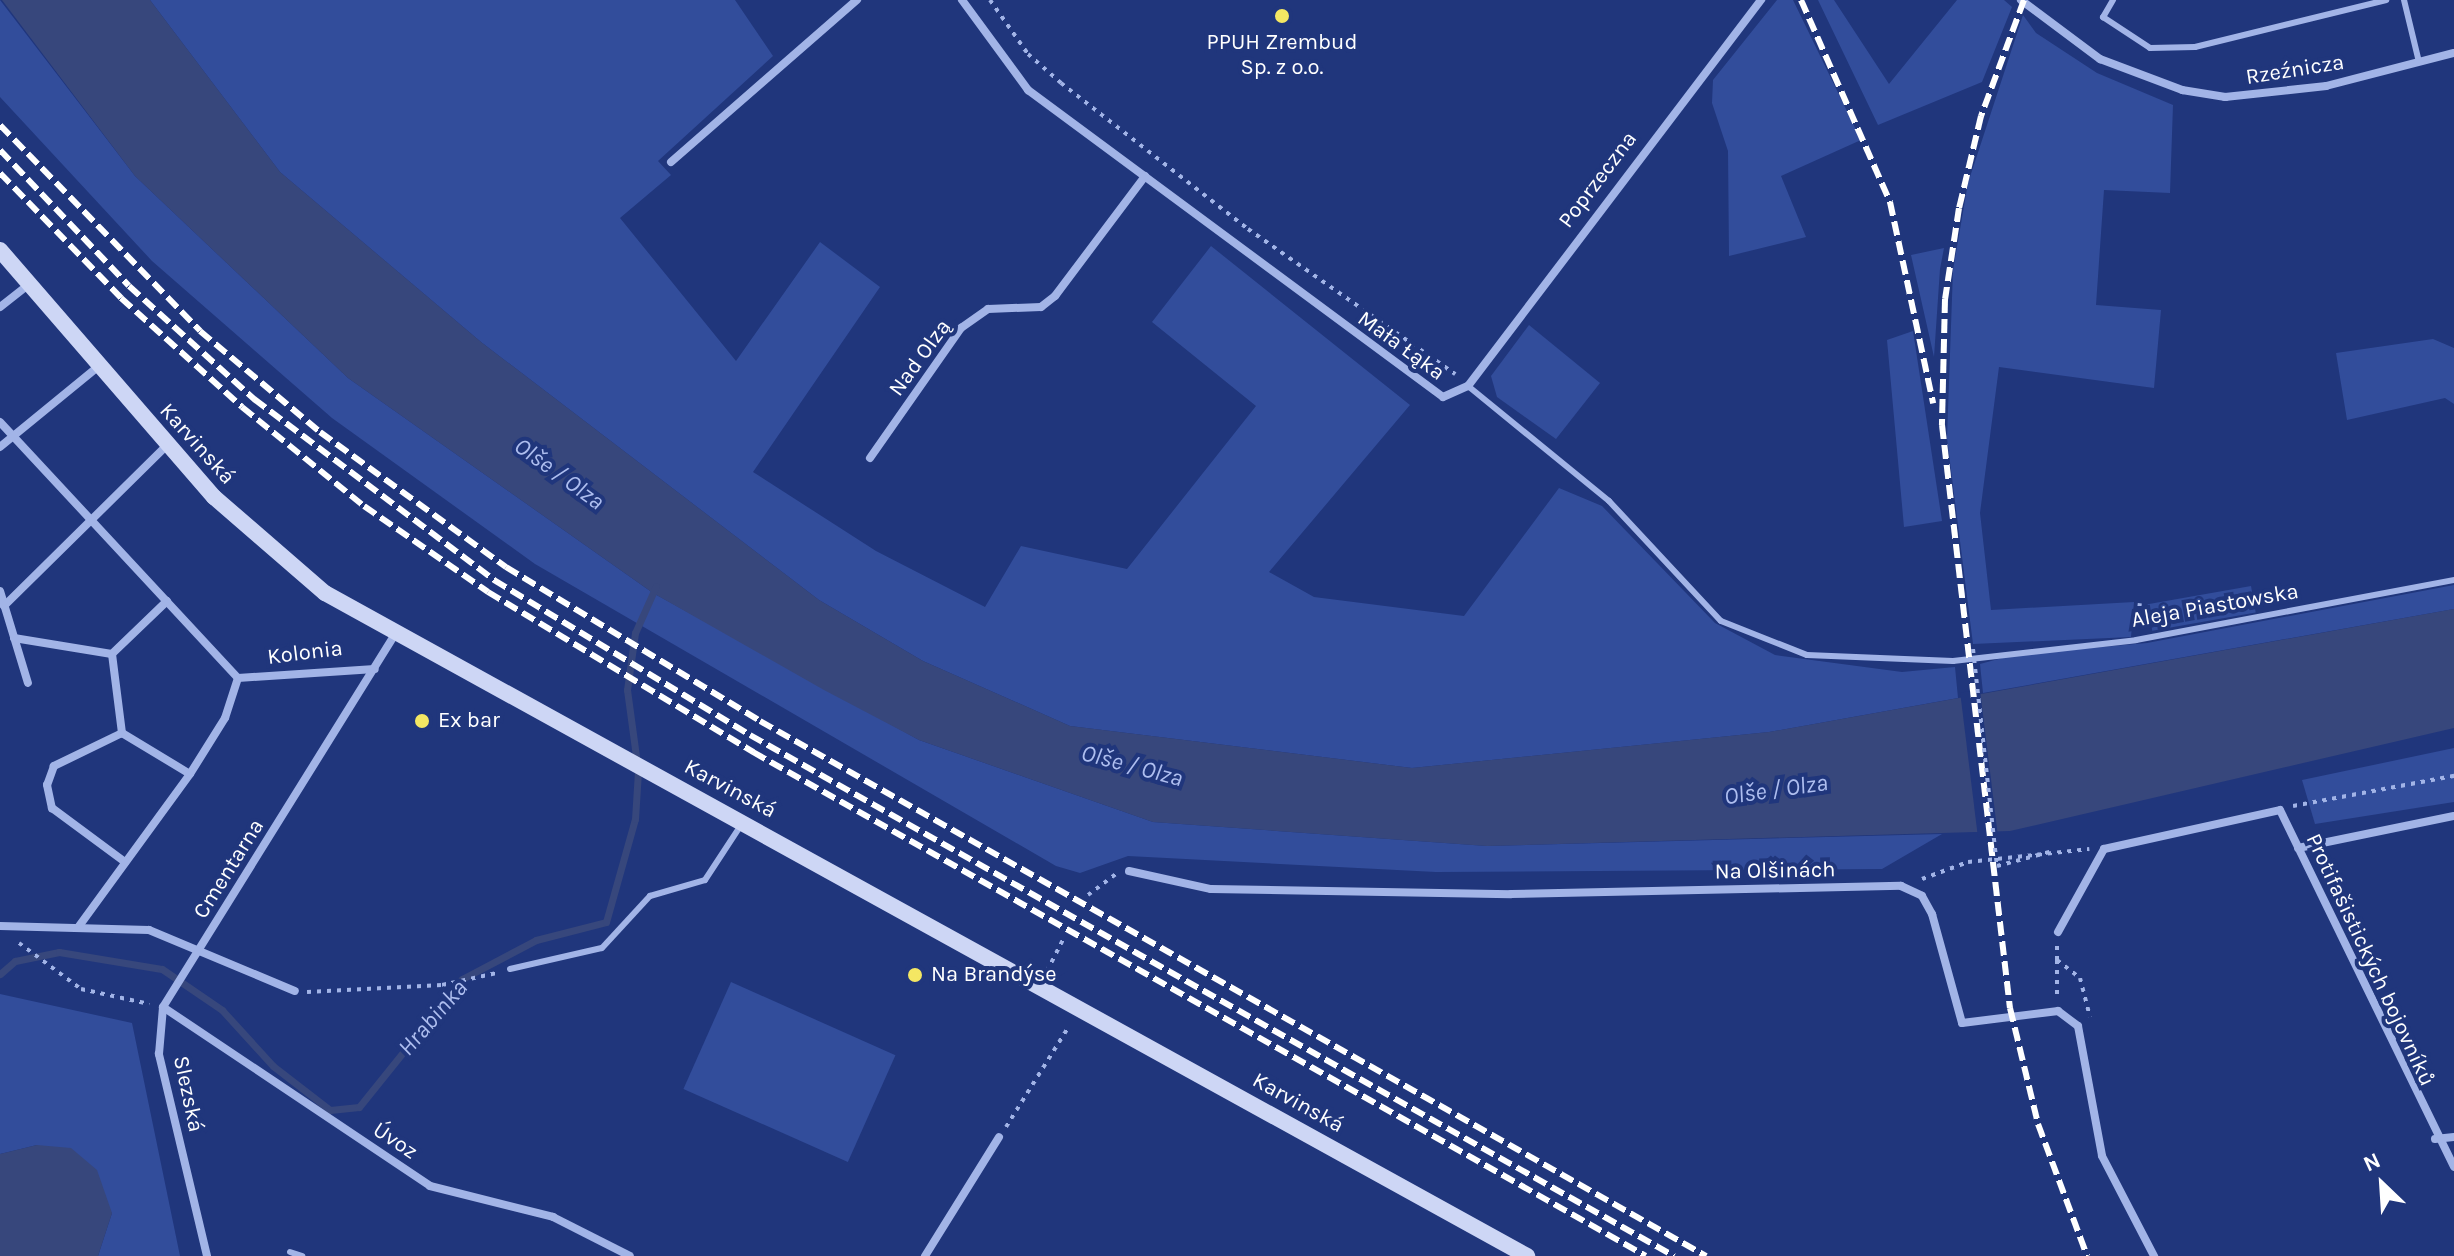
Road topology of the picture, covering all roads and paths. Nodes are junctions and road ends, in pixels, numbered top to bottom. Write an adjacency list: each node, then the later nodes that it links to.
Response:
1 (857, 0): 11 (street)
2 (962, 0): 12 (street, Mała Łąka)
3 (990, 0): 16 (path)
4 (1761, 0): 18 (street, Poprzeczna)
5 (2021, 0): 10 (street, Rzeźnicza)
6 (2113, 0): 7 (lane)
7 (2386, 0)
8 (2404, 0): 10 (lane)
9 (2454, 53): 10 (street, Rzeźnicza)
10 (2419, 62)
11 (671, 162)
12 (1145, 176): 18 (street, Mała Łąka); 23 (street, Nad Olzą)
13 (0, 250): 14 (main road, Karvinská)
14 (29, 284): 15 (street); 17 (main road, Karvinská)
15 (0, 307)
16 (1468, 365)
17 (99, 366): 20 (street); 21 (main road, Karvinská)
18 (1468, 386): 35 (lane, Mała Łąka)
19 (0, 422): 20 (street, Kolonia)
20 (12, 437): 22 (street); 24 (street, Kolonia)
21 (167, 445): 24 (street); 30 (main road, Karvinská)
22 (0, 447)
23 (870, 458)
24 (89, 522): 27 (street, Kolonia); 29 (street)
25 (2454, 580): 32 (lane, Aleja Piastowska)
26 (0, 591): 29 (street)
27 (167, 601): 34 (street); 37 (street, Kolonia)
28 (2140, 603): 32 (path)
29 (4, 606): 31 (street)
30 (395, 635): 36 (street, Cmentarna); 44 (main road, Karvinská)
31 (14, 638): 34 (street); 38 (street)
32 (2136, 640): 35 (lane, Aleja Piastowska)
33 (1973, 649): 47 (path, bridge)
34 (112, 654): 39 (street)
35 (1981, 658)
36 (375, 669): 37 (street, Kolonia); 57 (street, Cmentarna)
37 (238, 678): 40 (street, Kolonia)
38 (28, 683)
39 (122, 733): 40 (street); 48 (street)
40 (190, 774): 48 (street, Kolonia)
41 (2454, 776): 42 (path)
42 (2280, 810): 45 (street, Protifašistických bojovníků); 46 (street)
43 (2454, 816): 45 (street)
44 (743, 822): 59 (lane); 61 (main road, Karvinská)
45 (2298, 848): 69 (street, Protifašistických bojovníků)
46 (2104, 849): 47 (path); 54 (street)
47 (2055, 850): 50 (path)
48 (125, 862): 53 (street, Kolonia)
49 (1129, 871): 50 (street, Na Olšinách); 51 (path)
50 (1901, 886): 65 (street)
51 (1088, 895)
52 (0, 926): 53 (street, Cmentarna)
53 (79, 926): 57 (street, Cmentarna)
54 (2058, 932): 58 (path)
55 (1063, 940): 61 (path)
56 (10, 943): 63 (path)
57 (200, 948): 62 (street); 63 (street, Slezská)
58 (2057, 960): 65 (path); 66 (path)
59 (510, 969)
60 (489, 975): 62 (path)
61 (1041, 984): 64 (main road, Karvinská)
62 (295, 991)
63 (163, 1007): 72 (street, Slezská); 74 (street, Úvoz)
64 (1081, 1007): 67 (path); 76 (main road, Karvinská)
65 (2058, 1011): 77 (street)
66 (2095, 1033)
67 (999, 1137): 75 (street)
68 (2454, 1137): 69 (street)
69 (2435, 1139): 70 (street, Protifašistických bojovníků)
70 (2454, 1167)
71 (290, 1252): 73 (lane)
72 (207, 1256)
73 (302, 1256)
74 (630, 1256)
75 (925, 1256)
76 (1527, 1256)
77 (2154, 1256)

